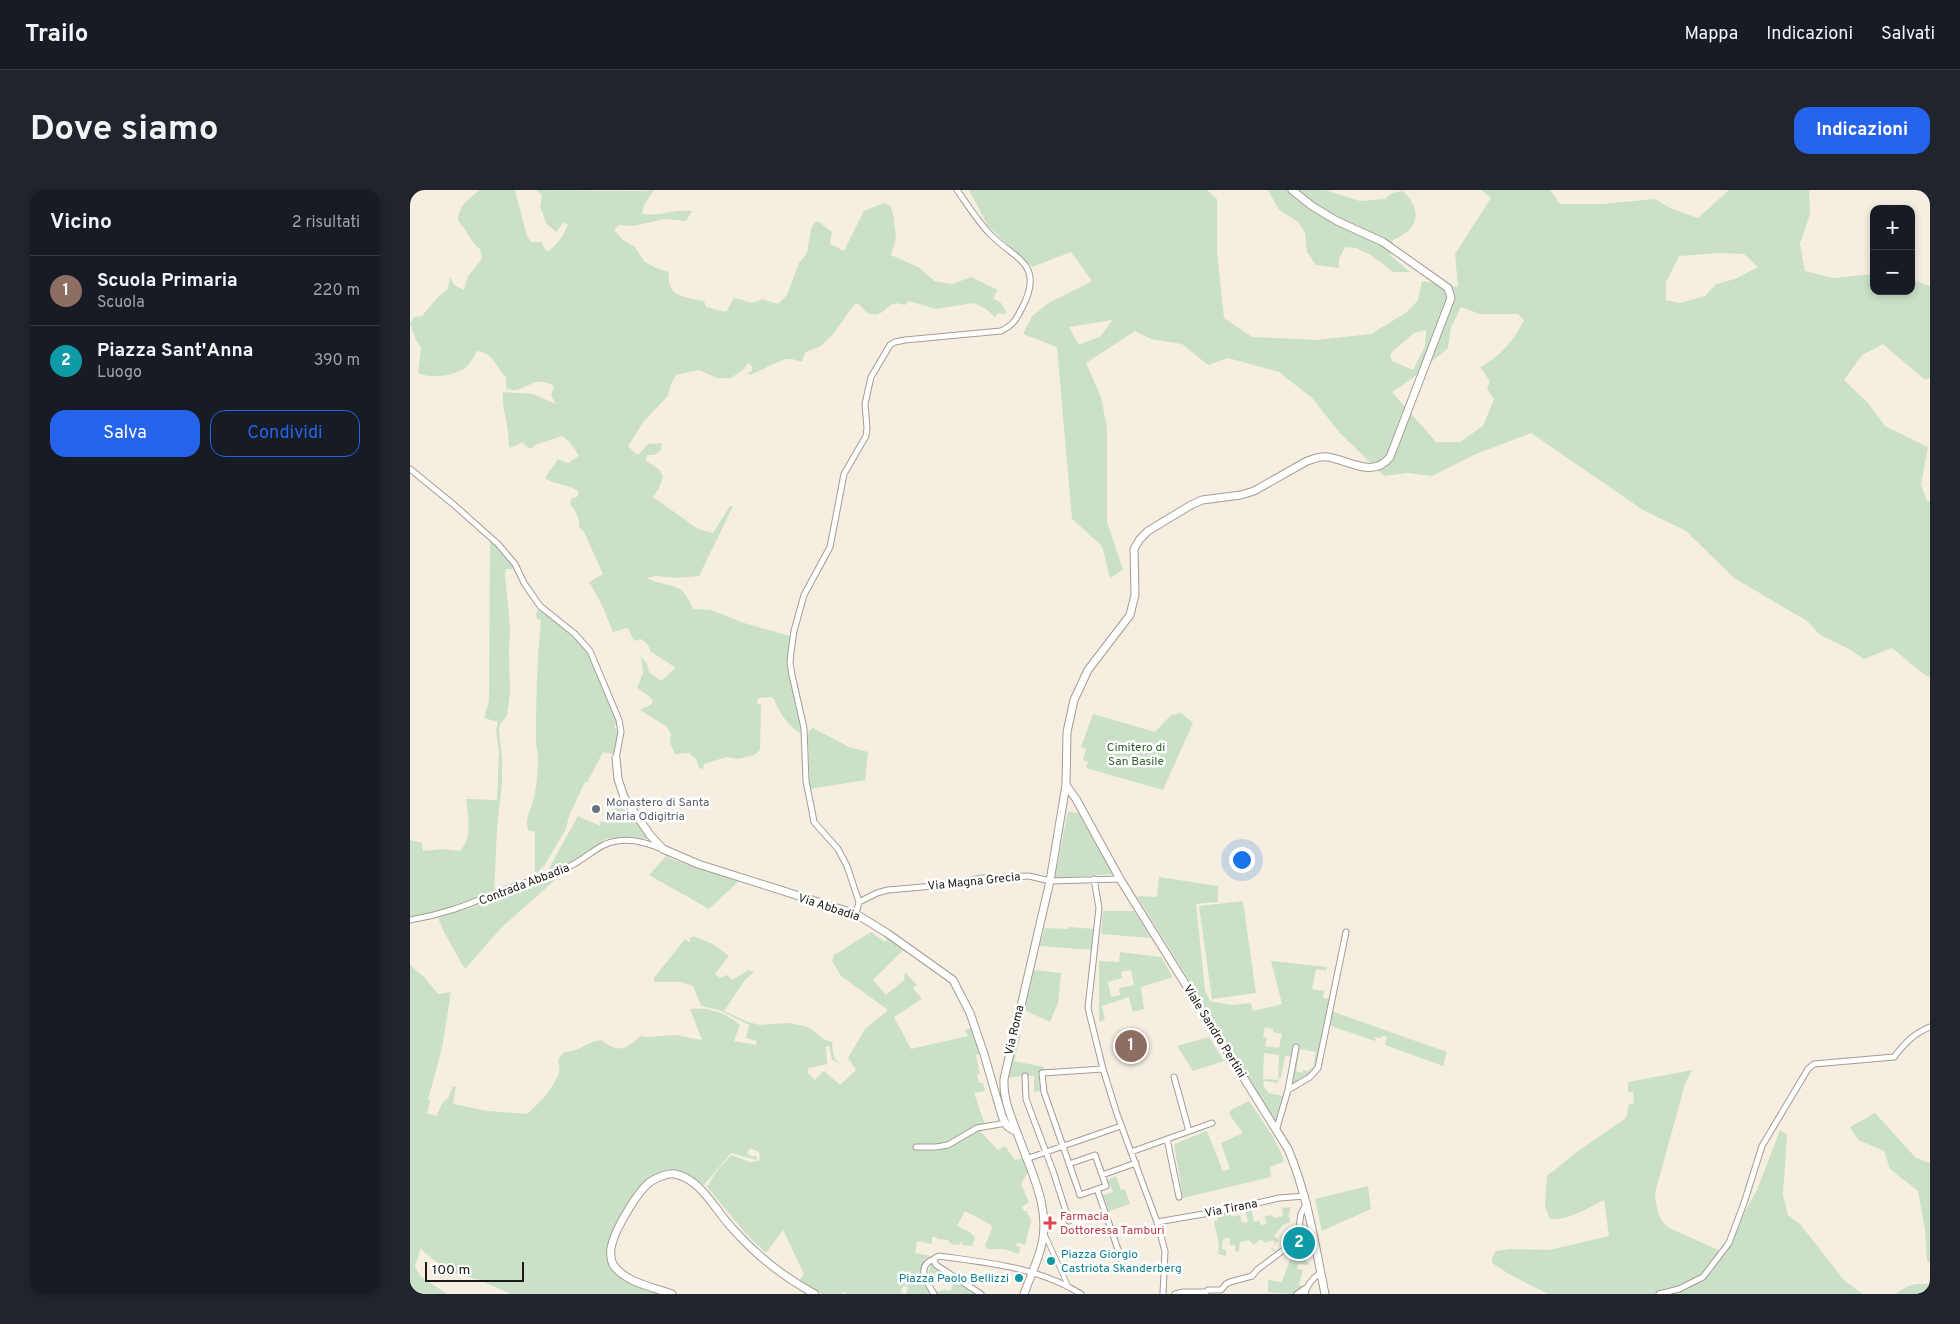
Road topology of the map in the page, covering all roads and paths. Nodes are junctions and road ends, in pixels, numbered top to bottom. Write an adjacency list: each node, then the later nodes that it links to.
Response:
1 (957, 190): 10 (street)
2 (1292, 190): 5 (street, Via Roma)
3 (410, 469): 4 (street)
4 (616, 758): 6 (street, Via Abbadia)
5 (1066, 785): 7 (street, Viale Sandro Pertini); 9 (street, Via Roma)
6 (663, 849): 11 (street, Via Abbadia); 12 (street, Contrada Abbadia)
7 (1120, 879): 8 (street, Via Magna Grecia); 25 (street, Viale Sandro Pertini)
8 (1094, 880): 9 (street, Via Magna Grecia); 16 (street)
9 (1050, 881): 10 (street, Via Magna Grecia); 23 (street, Via Roma)
10 (859, 902): 11 (street)
11 (856, 914): 21 (street, Via Abbadia)
12 (410, 920)
13 (1346, 932): 19 (street)
14 (1930, 1027): 60 (street)
15 (1296, 1046): 19 (street)
16 (1103, 1069): 22 (street); 27 (street)
17 (1025, 1076): 30 (street)
18 (1174, 1077): 24 (street)
19 (1288, 1090): 25 (street)
20 (1212, 1123): 24 (street)
21 (1006, 1124): 23 (street); 28 (street)
22 (1121, 1126): 27 (street); 29 (street)
23 (1016, 1130): 31 (street, Via Roma)
24 (1189, 1131): 26 (street)
25 (1276, 1131): 37 (street, Viale Sandro Pertini)
26 (1167, 1139): 29 (street); 36 (street)
27 (1063, 1147): 30 (street); 33 (street)
28 (916, 1148)
29 (1131, 1152): 32 (street)
30 (1046, 1153): 31 (street); 38 (street)
31 (1026, 1159): 40 (street, Via Roma)
32 (1136, 1163): 34 (street); 39 (street)
33 (1069, 1164): 34 (street); 35 (street)
34 (1102, 1175): 35 (street)
35 (1097, 1189): 42 (street)
36 (1179, 1197)
37 (1306, 1199): 39 (street, Via Tirana); 44 (street, Viale Sandro Pertini); 47 (street)
38 (1069, 1221)
39 (1158, 1222): 56 (street)
40 (1044, 1232): 43 (street, Via Roma); 45 (street)
41 (934, 1259): 43 (street); 51 (street); 52 (street)
42 (1122, 1261)
43 (1032, 1272): 45 (street); 53 (street, Via Roma)
44 (1320, 1273): 46 (street); 59 (street, Viale Sandro Pertini)
45 (1068, 1286): 54 (street); 55 (street)
46 (1306, 1291): 58 (street)
47 (1222, 1292): 48 (street)
48 (1206, 1293): 57 (street)
49 (672, 1294): 50 (street)
50 (815, 1294)
51 (934, 1294)
52 (981, 1294)
53 (1024, 1294)
54 (1066, 1294)
55 (1081, 1294)
56 (1163, 1294)
57 (1176, 1294)
58 (1297, 1294)
59 (1325, 1294)
60 (1659, 1294)

